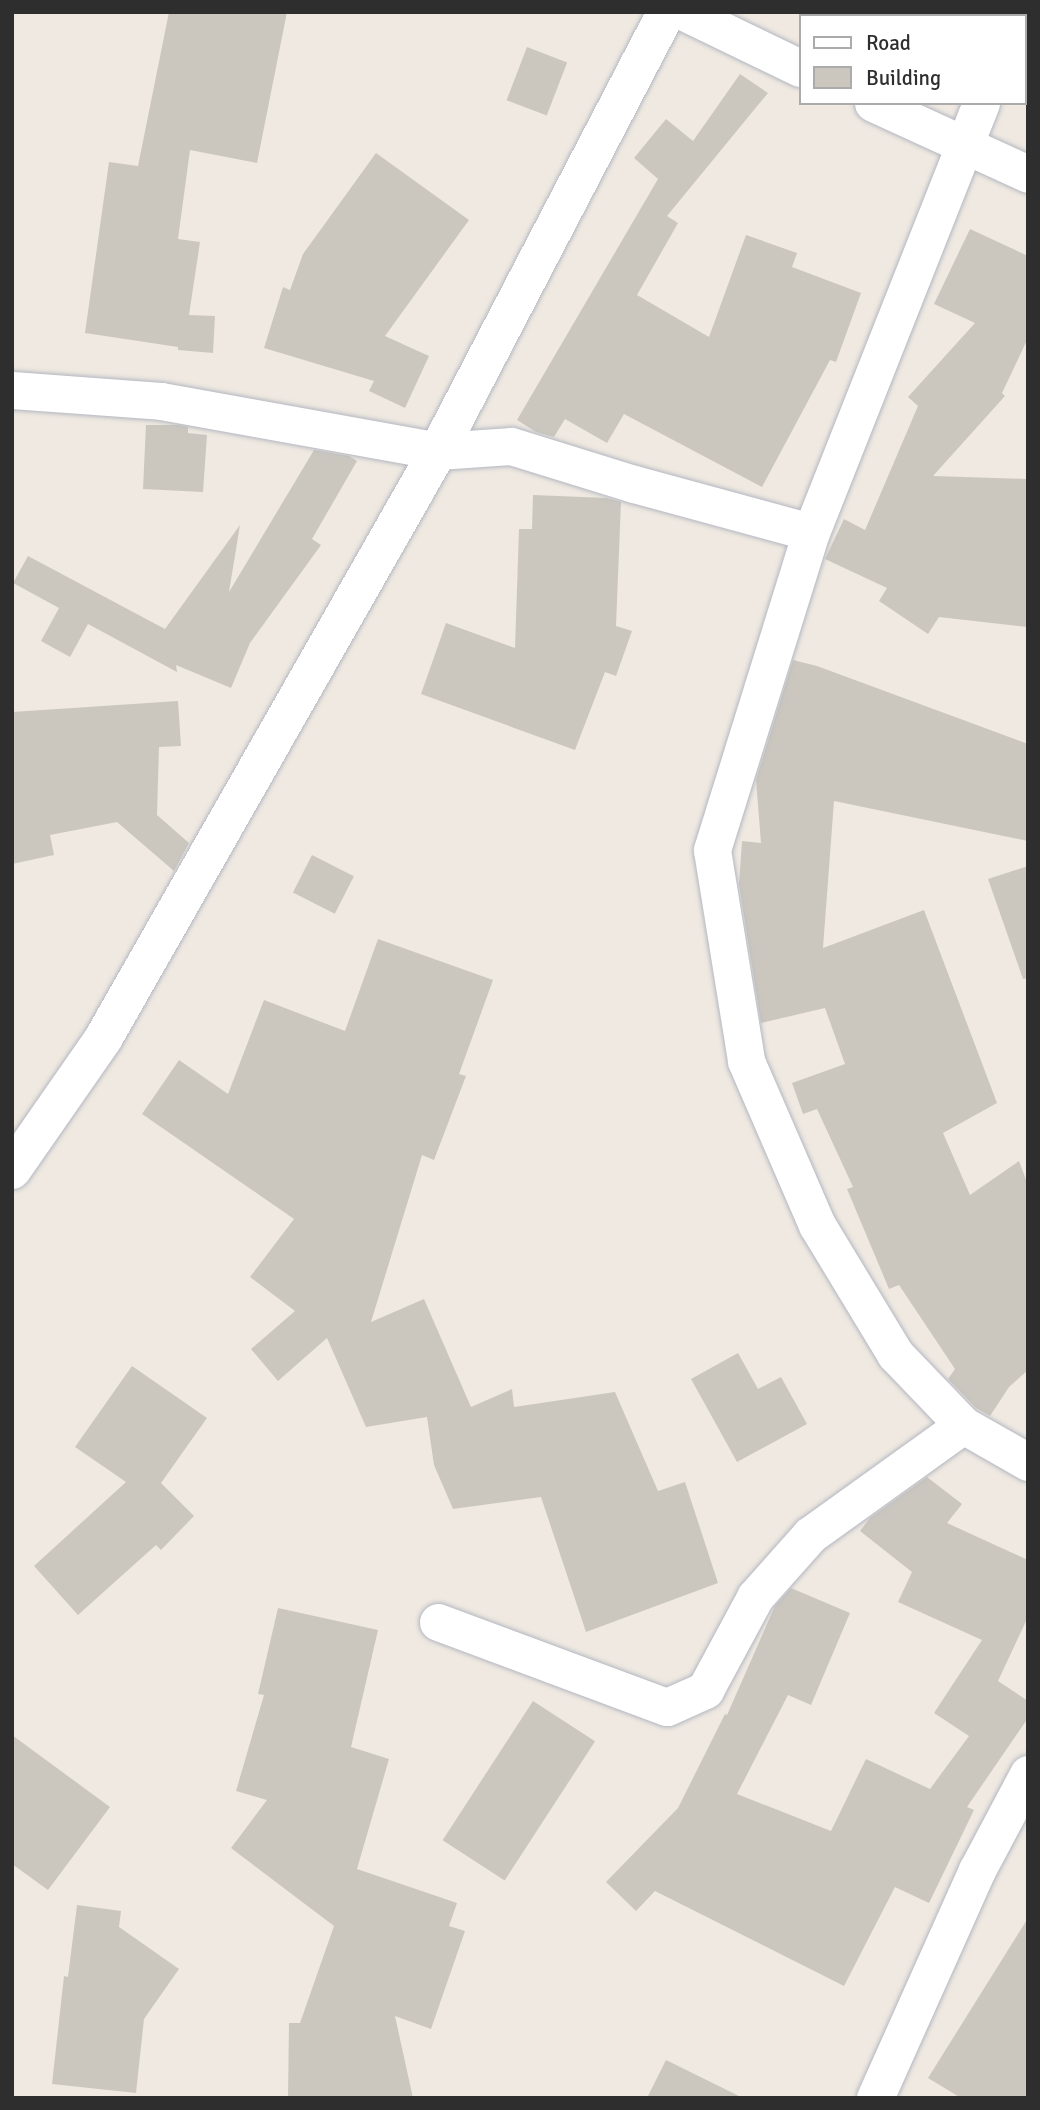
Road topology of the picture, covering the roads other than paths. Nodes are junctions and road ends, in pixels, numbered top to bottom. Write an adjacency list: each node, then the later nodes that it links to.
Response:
1 (667, 12): 9 (main road)
2 (684, 12): 3 (street)
3 (799, 68)
4 (877, 105): 6 (street)
5 (980, 105): 6 (street)
6 (962, 147): 7 (street); 10 (street)
7 (1028, 174)
8 (12, 390): 9 (street)
9 (439, 451): 10 (street); 11 (main road)
10 (811, 532): 12 (street)
11 (12, 1170)
12 (963, 1424): 13 (street); 14 (street)
13 (1028, 1462)
14 (438, 1622)
15 (1028, 1774): 16 (street)
16 (875, 2098)

